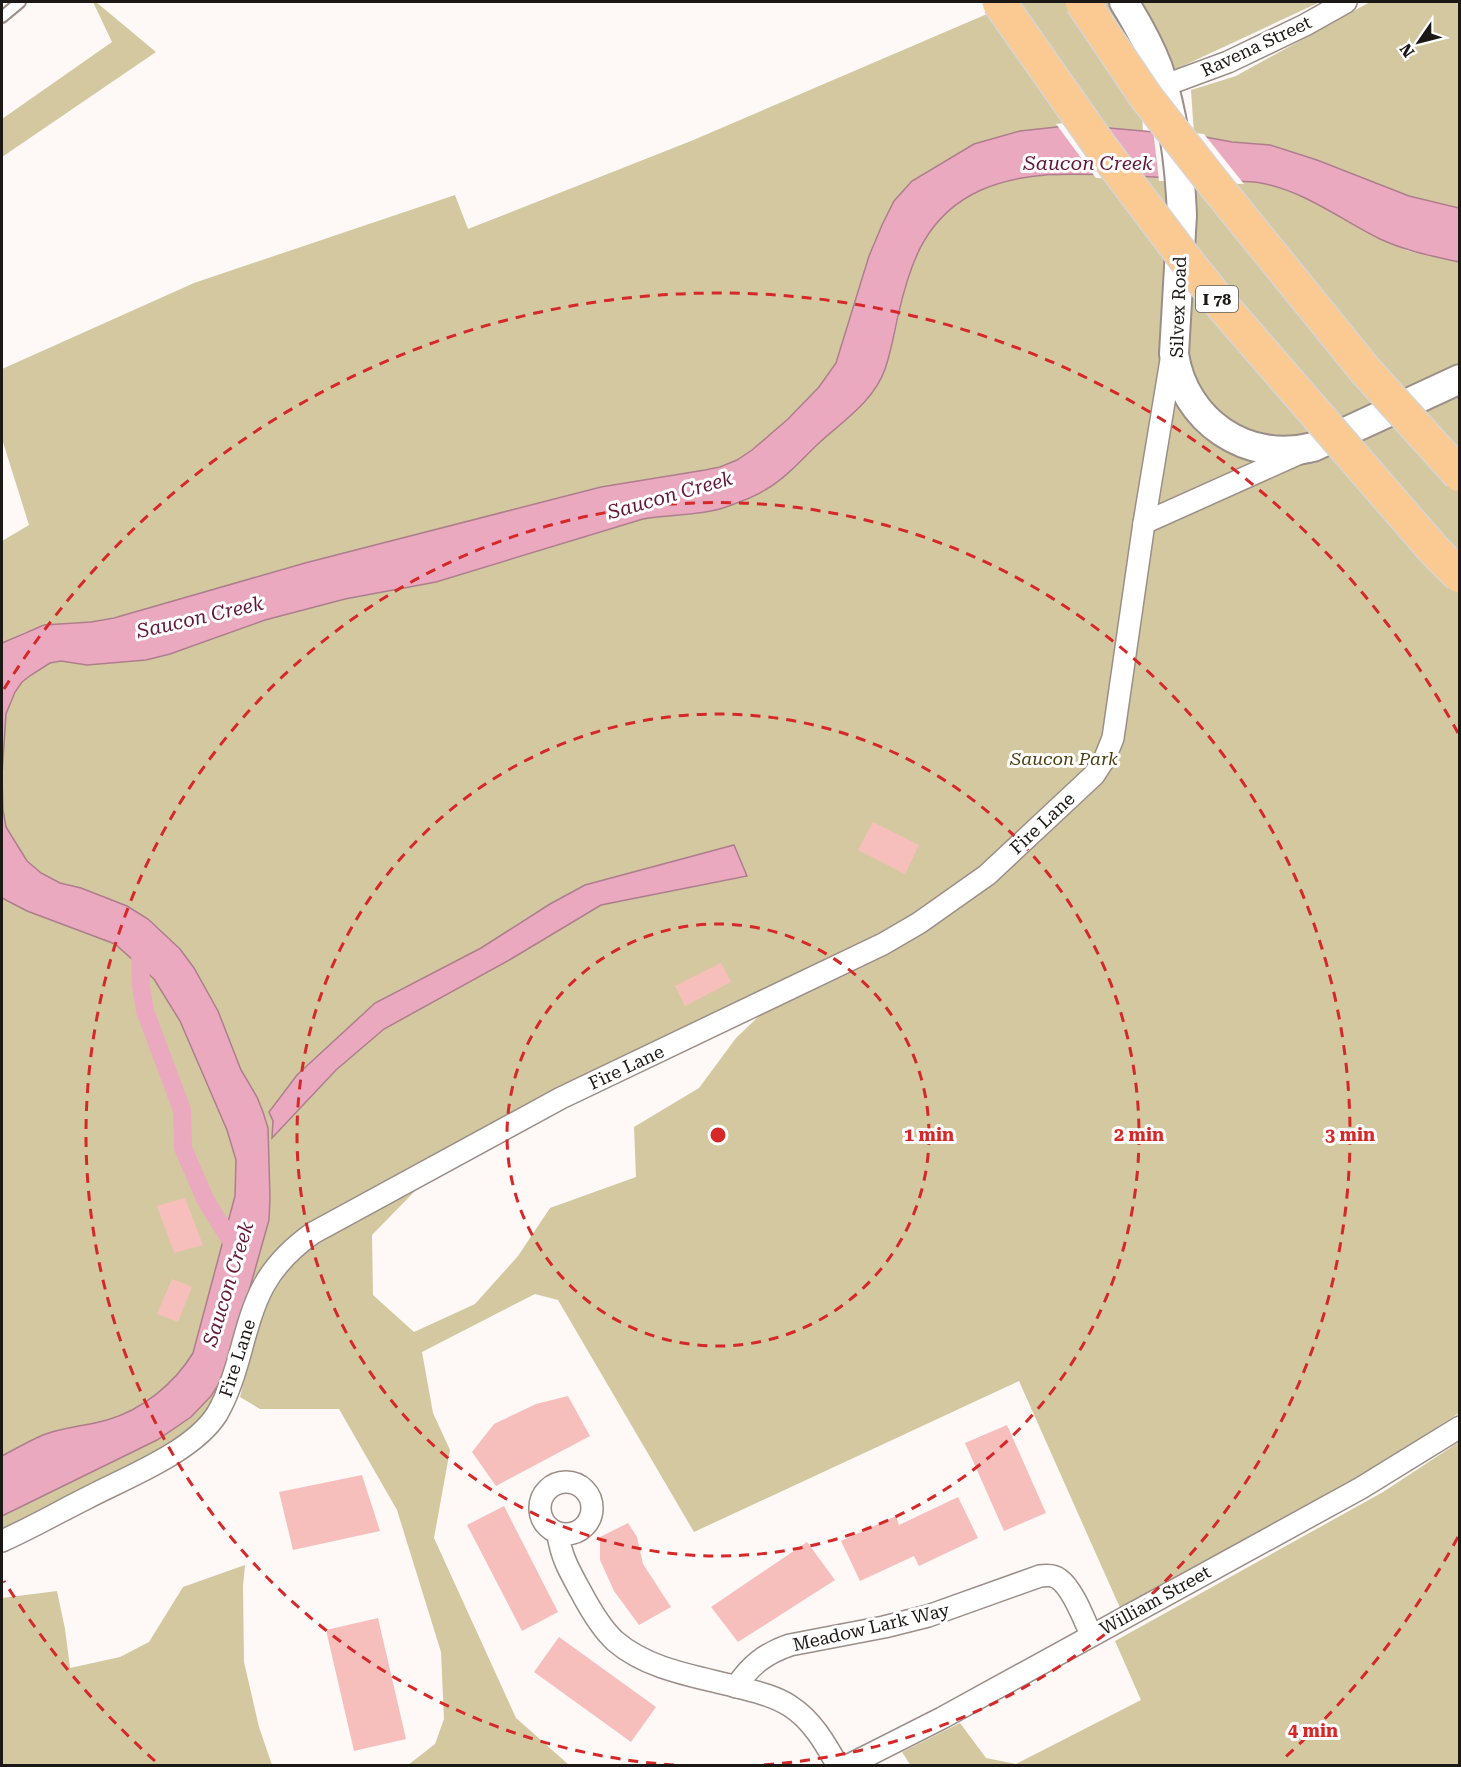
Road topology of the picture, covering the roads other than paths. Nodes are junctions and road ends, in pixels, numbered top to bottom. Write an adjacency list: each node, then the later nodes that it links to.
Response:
1 (20, 2): 6 (lane)
2 (999, 2): 13 (highway, I 78, bridge)
3 (1082, 2): 11 (highway, bridge)
4 (1124, 2): 7 (street)
5 (1347, 2): 7 (street, Ravena Street)
6 (2, 16)
7 (1163, 86): 8 (street, Silvex Road, bridge)
8 (1174, 340): 10 (street, Silvex Road); 12 (street, Fire Lane)
9 (1460, 379): 10 (street, Silvex Road)
10 (1313, 447): 12 (street)
11 (1460, 475)
12 (1144, 523): 16 (street, Fire Lane)
13 (1460, 576)
14 (1460, 1427): 17 (street, William Street)
15 (558, 1534): 18 (street)
16 (2, 1541)
17 (1092, 1635): 18 (street, Meadow Lark Way); 20 (street, William Street)
18 (736, 1687): 19 (street)
19 (838, 1766)
20 (847, 1766)

